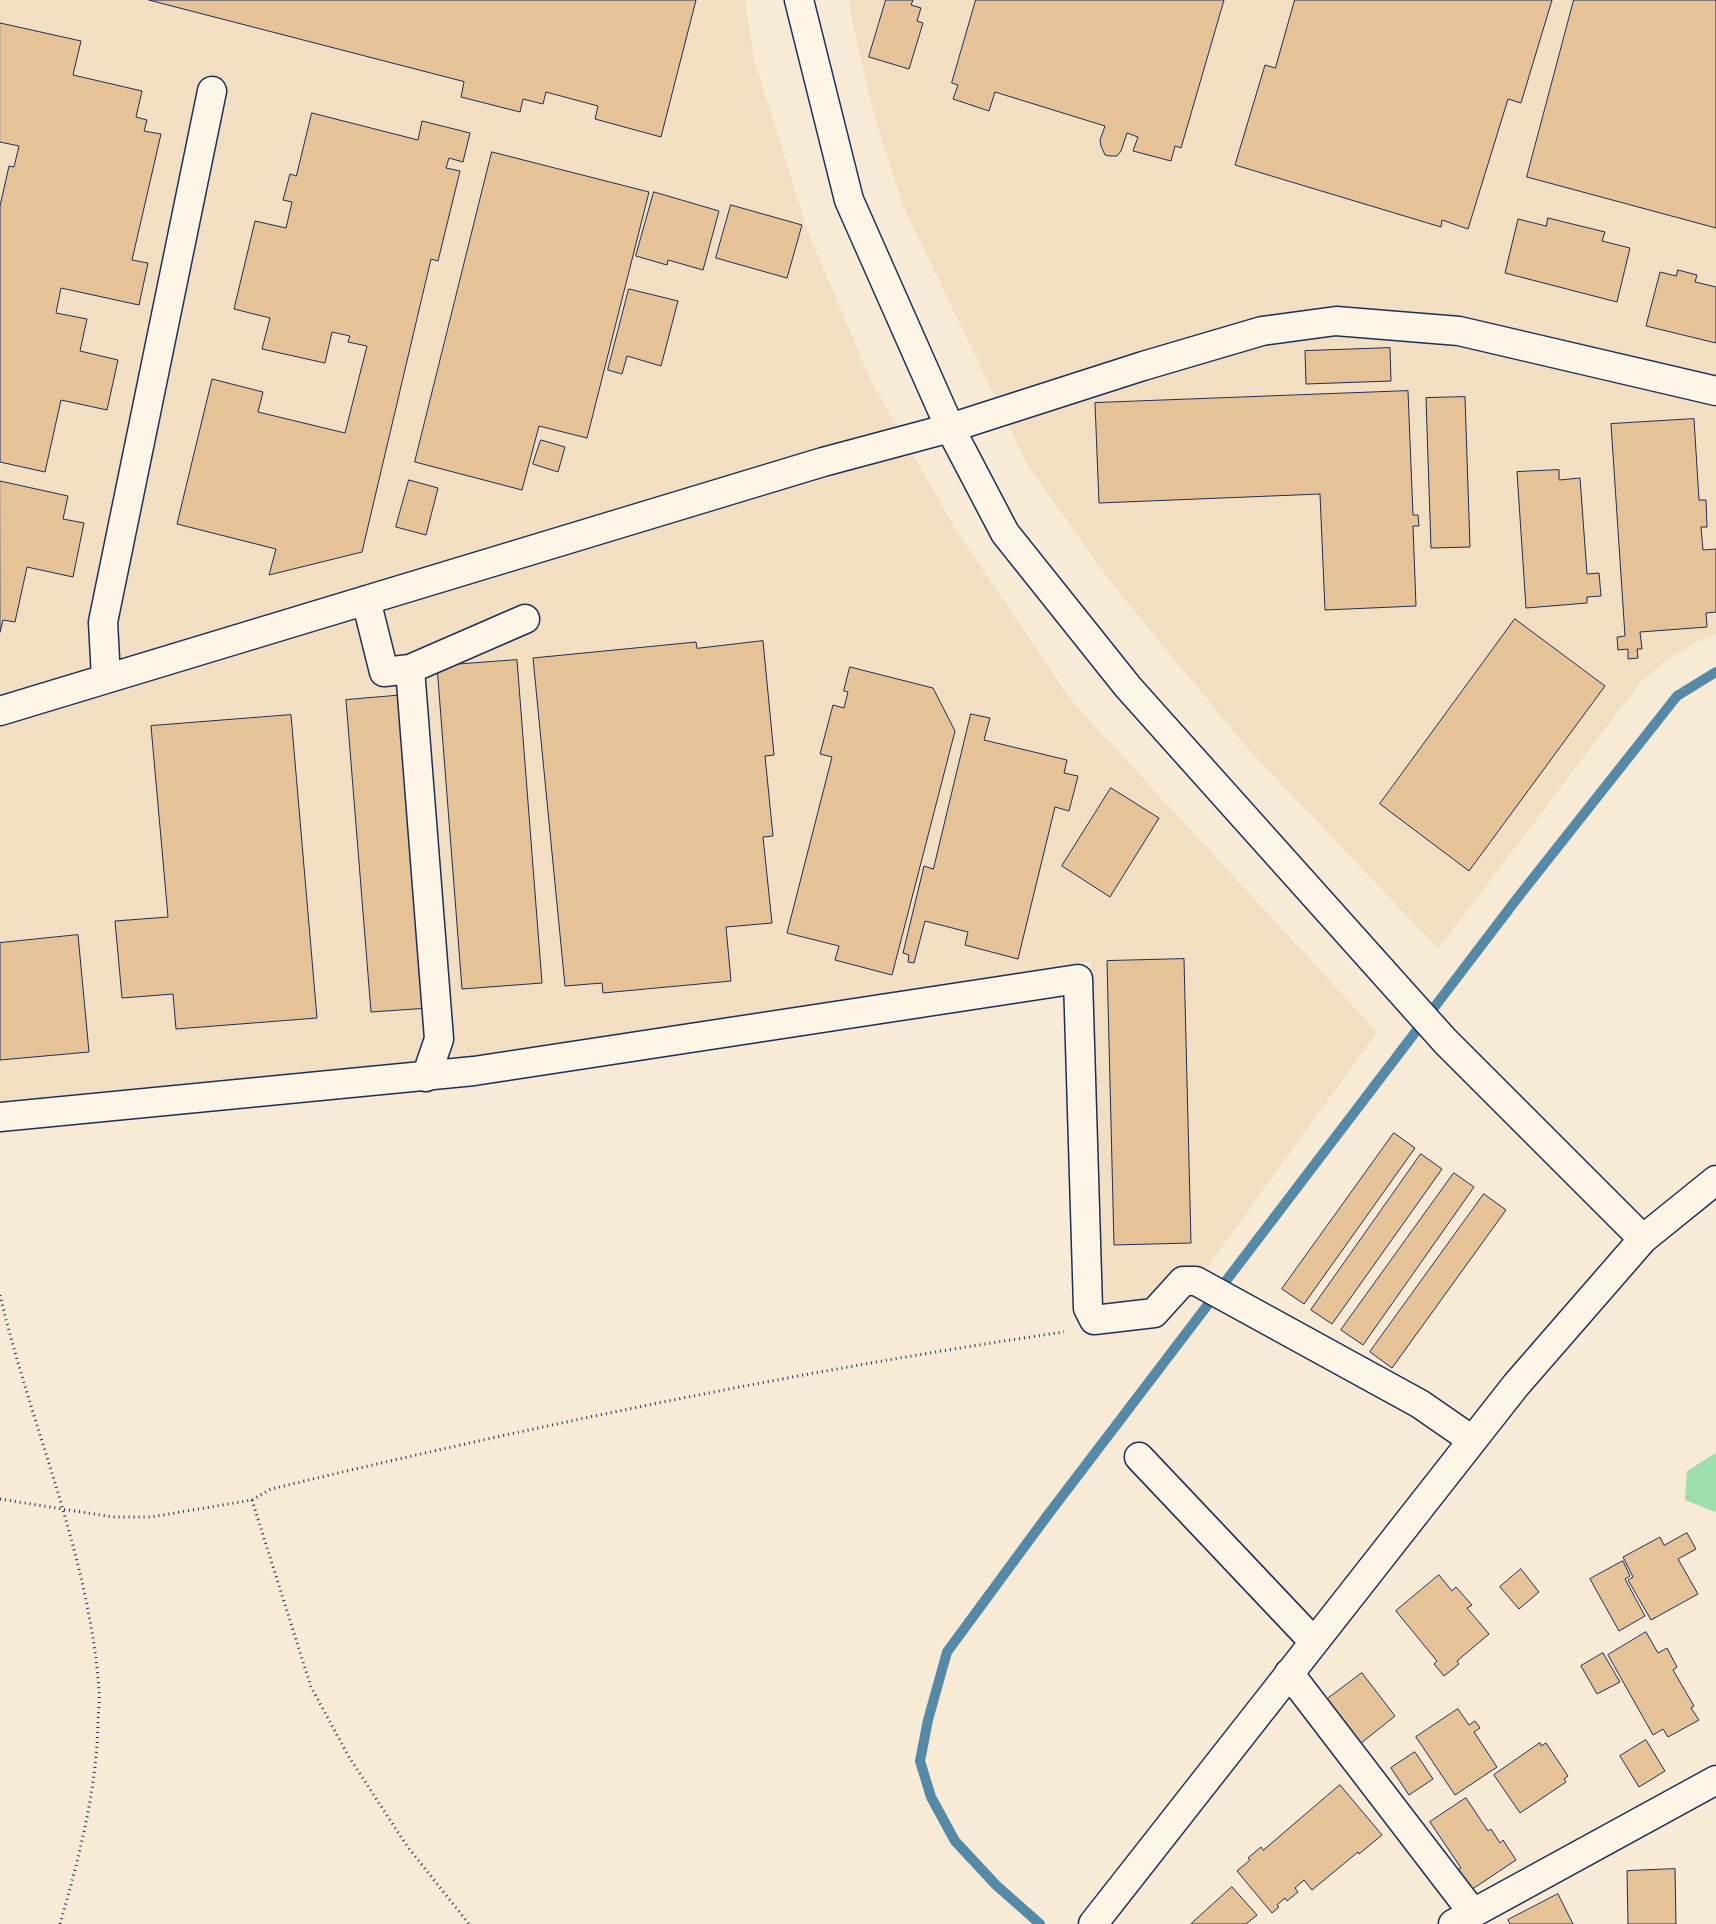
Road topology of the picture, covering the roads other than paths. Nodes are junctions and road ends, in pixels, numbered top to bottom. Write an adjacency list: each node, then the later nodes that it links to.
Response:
1 (799, 0): 4 (street)
2 (212, 91): 8 (street)
3 (1716, 391): 4 (street)
4 (950, 428): 5 (street); 13 (street)
5 (366, 600): 7 (street); 8 (street)
6 (525, 618): 7 (street)
7 (410, 669): 10 (street)
8 (106, 678): 9 (street)
9 (0, 711)
10 (426, 1077): 11 (street); 14 (street)
11 (0, 1116)
12 (1716, 1180): 13 (street)
13 (1642, 1239): 14 (street)
14 (1472, 1440): 16 (street)
15 (1139, 1457): 16 (street)
16 (1314, 1642): 17 (street)
17 (1289, 1673): 19 (street); 20 (street)
18 (1716, 1780): 19 (street)
19 (1467, 1919)
20 (1100, 1921)

